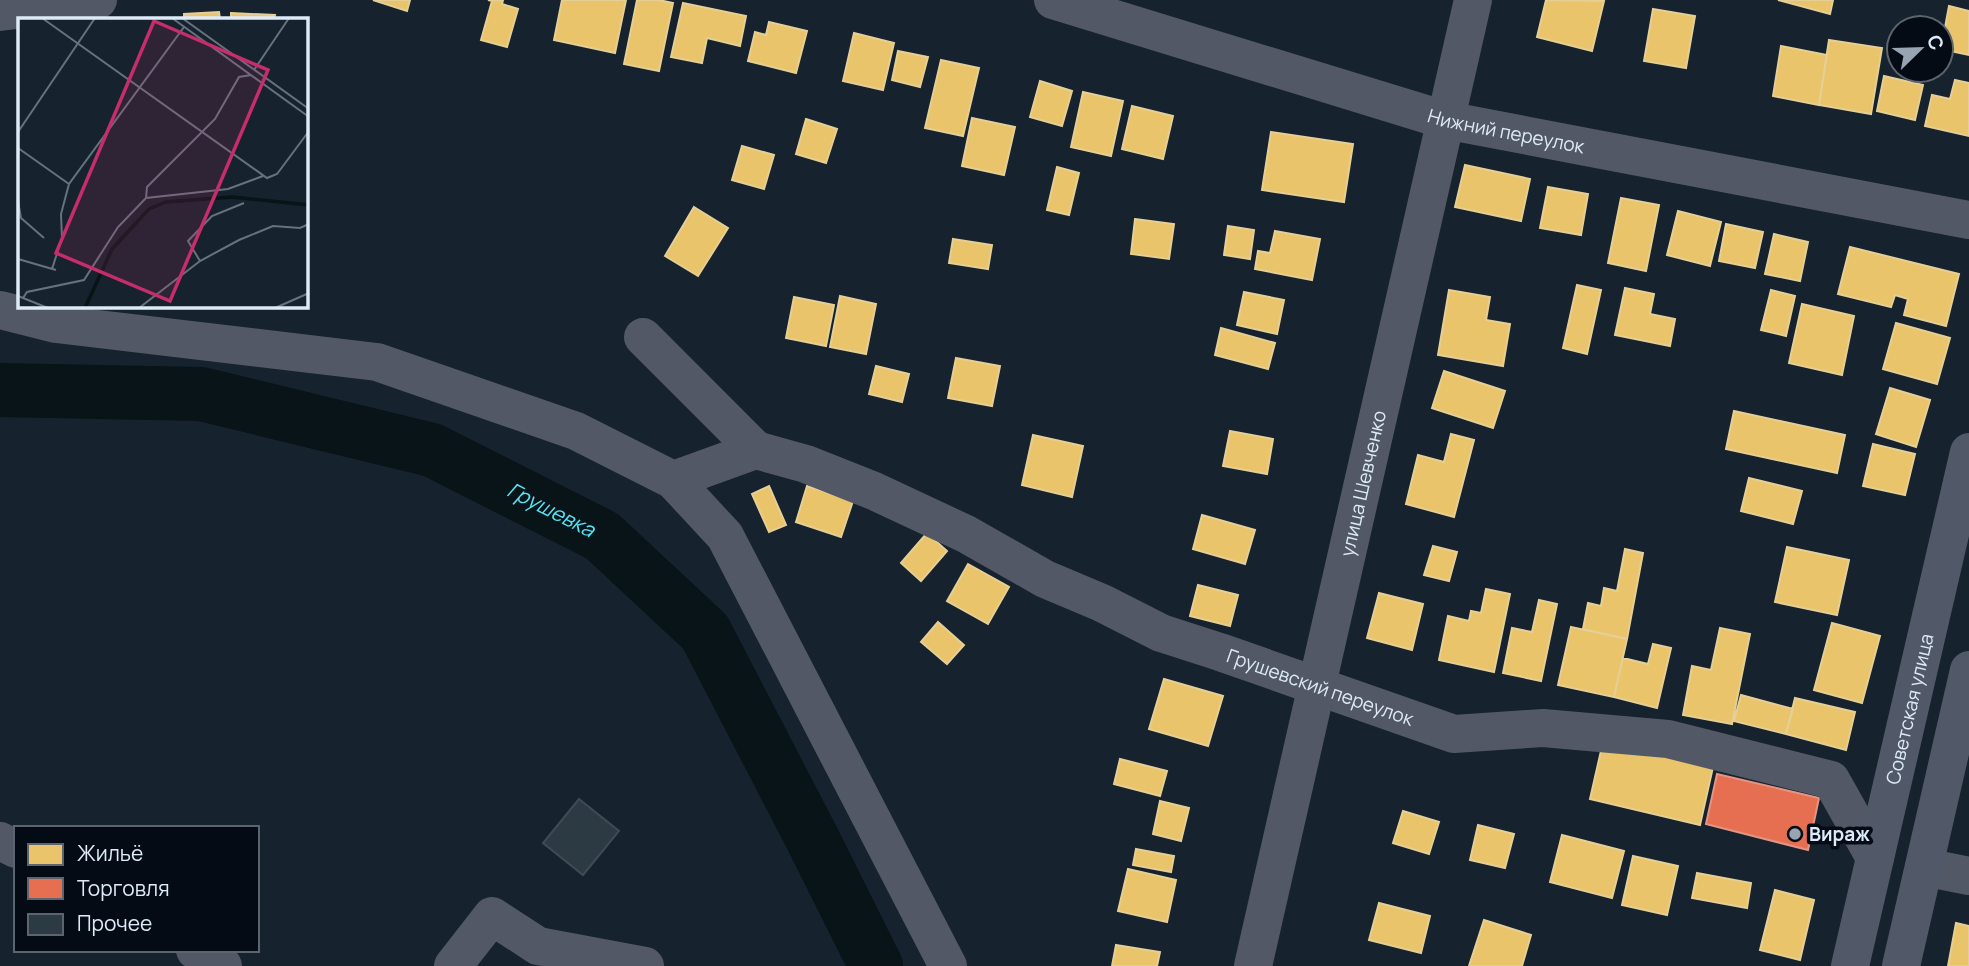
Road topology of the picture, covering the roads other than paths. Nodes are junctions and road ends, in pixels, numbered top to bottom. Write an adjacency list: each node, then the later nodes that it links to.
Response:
1 (98, 0): 4 (street)
2 (1053, 0): 5 (street, Нижний переулок)
3 (1473, 0): 5 (street, улица Шевченко)
4 (0, 12)
5 (1446, 120): 6 (street, Нижний переулок); 13 (street, улица Шевченко)
6 (1969, 220)
7 (0, 310): 11 (street)
8 (643, 337): 9 (street, Грушевский переулок)
9 (756, 450): 11 (street); 13 (street, Грушевский переулок)
10 (1969, 452): 14 (main road, Советская улица)
11 (673, 480): 21 (street)
12 (1969, 670): 15 (main road)
13 (1317, 686): 14 (street, Грушевский переулок); 22 (street, улица Шевченко)
14 (1875, 858): 23 (main road, Советская улица)
15 (1924, 867): 16 (street); 24 (main road)
16 (1969, 876)
17 (198, 952): 18 (street)
18 (223, 966)
19 (453, 966): 20 (street)
20 (645, 966)
21 (948, 966)
22 (1253, 966)
23 (1850, 966)
24 (1901, 966)

